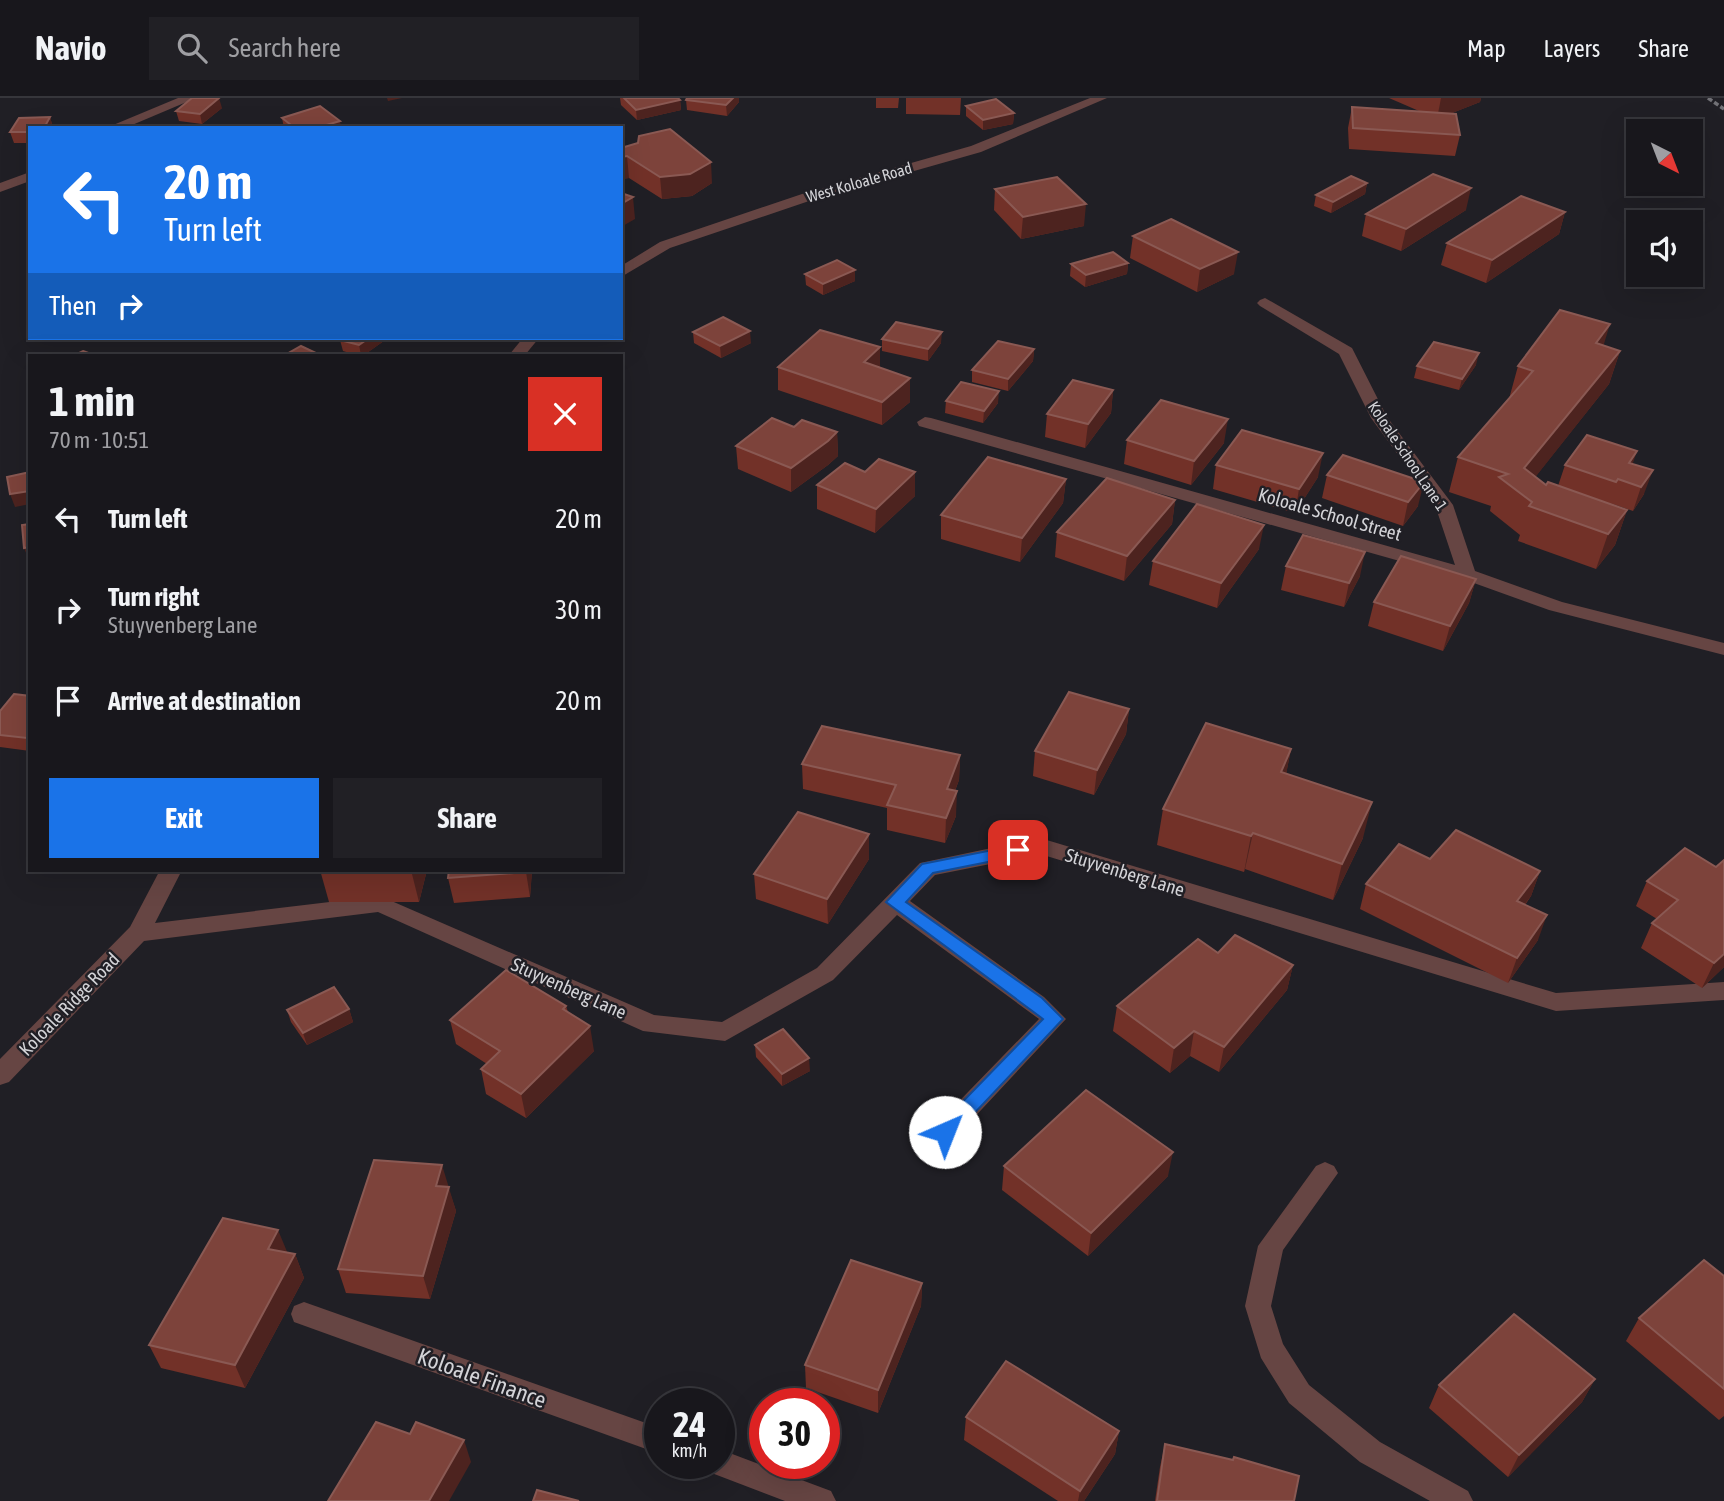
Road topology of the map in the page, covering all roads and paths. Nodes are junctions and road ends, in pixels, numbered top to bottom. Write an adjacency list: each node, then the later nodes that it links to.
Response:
1 (190, 98): 5 (street)
2 (1101, 98): 8 (street, West Koloale Road)
3 (1709, 98): 4 (path)
4 (1724, 109)
5 (117, 126)
6 (28, 177): 7 (street)
7 (0, 188)
8 (623, 272)
9 (1265, 303): 13 (street, Koloale School Lane 1)
10 (529, 340): 11 (street)
11 (518, 354)
12 (925, 422): 13 (street, Koloale School Street)
13 (1467, 574): 14 (street, Koloale School Street)
14 (1724, 649)
15 (170, 872): 17 (street)
16 (895, 902): 17 (street, Stuyvenberg Lane); 18 (street, Stuyvenberg Lane); 20 (street)
17 (138, 933): 19 (street, Koloale Ridge Road)
18 (1724, 990)
19 (0, 1074)
20 (945, 1132)
21 (1325, 1173): 26 (street)
22 (304, 1314): 23 (street, Koloale Finance)
23 (644, 1435)
24 (735, 1468): 25 (street)
25 (821, 1501)
26 (1458, 1501)

